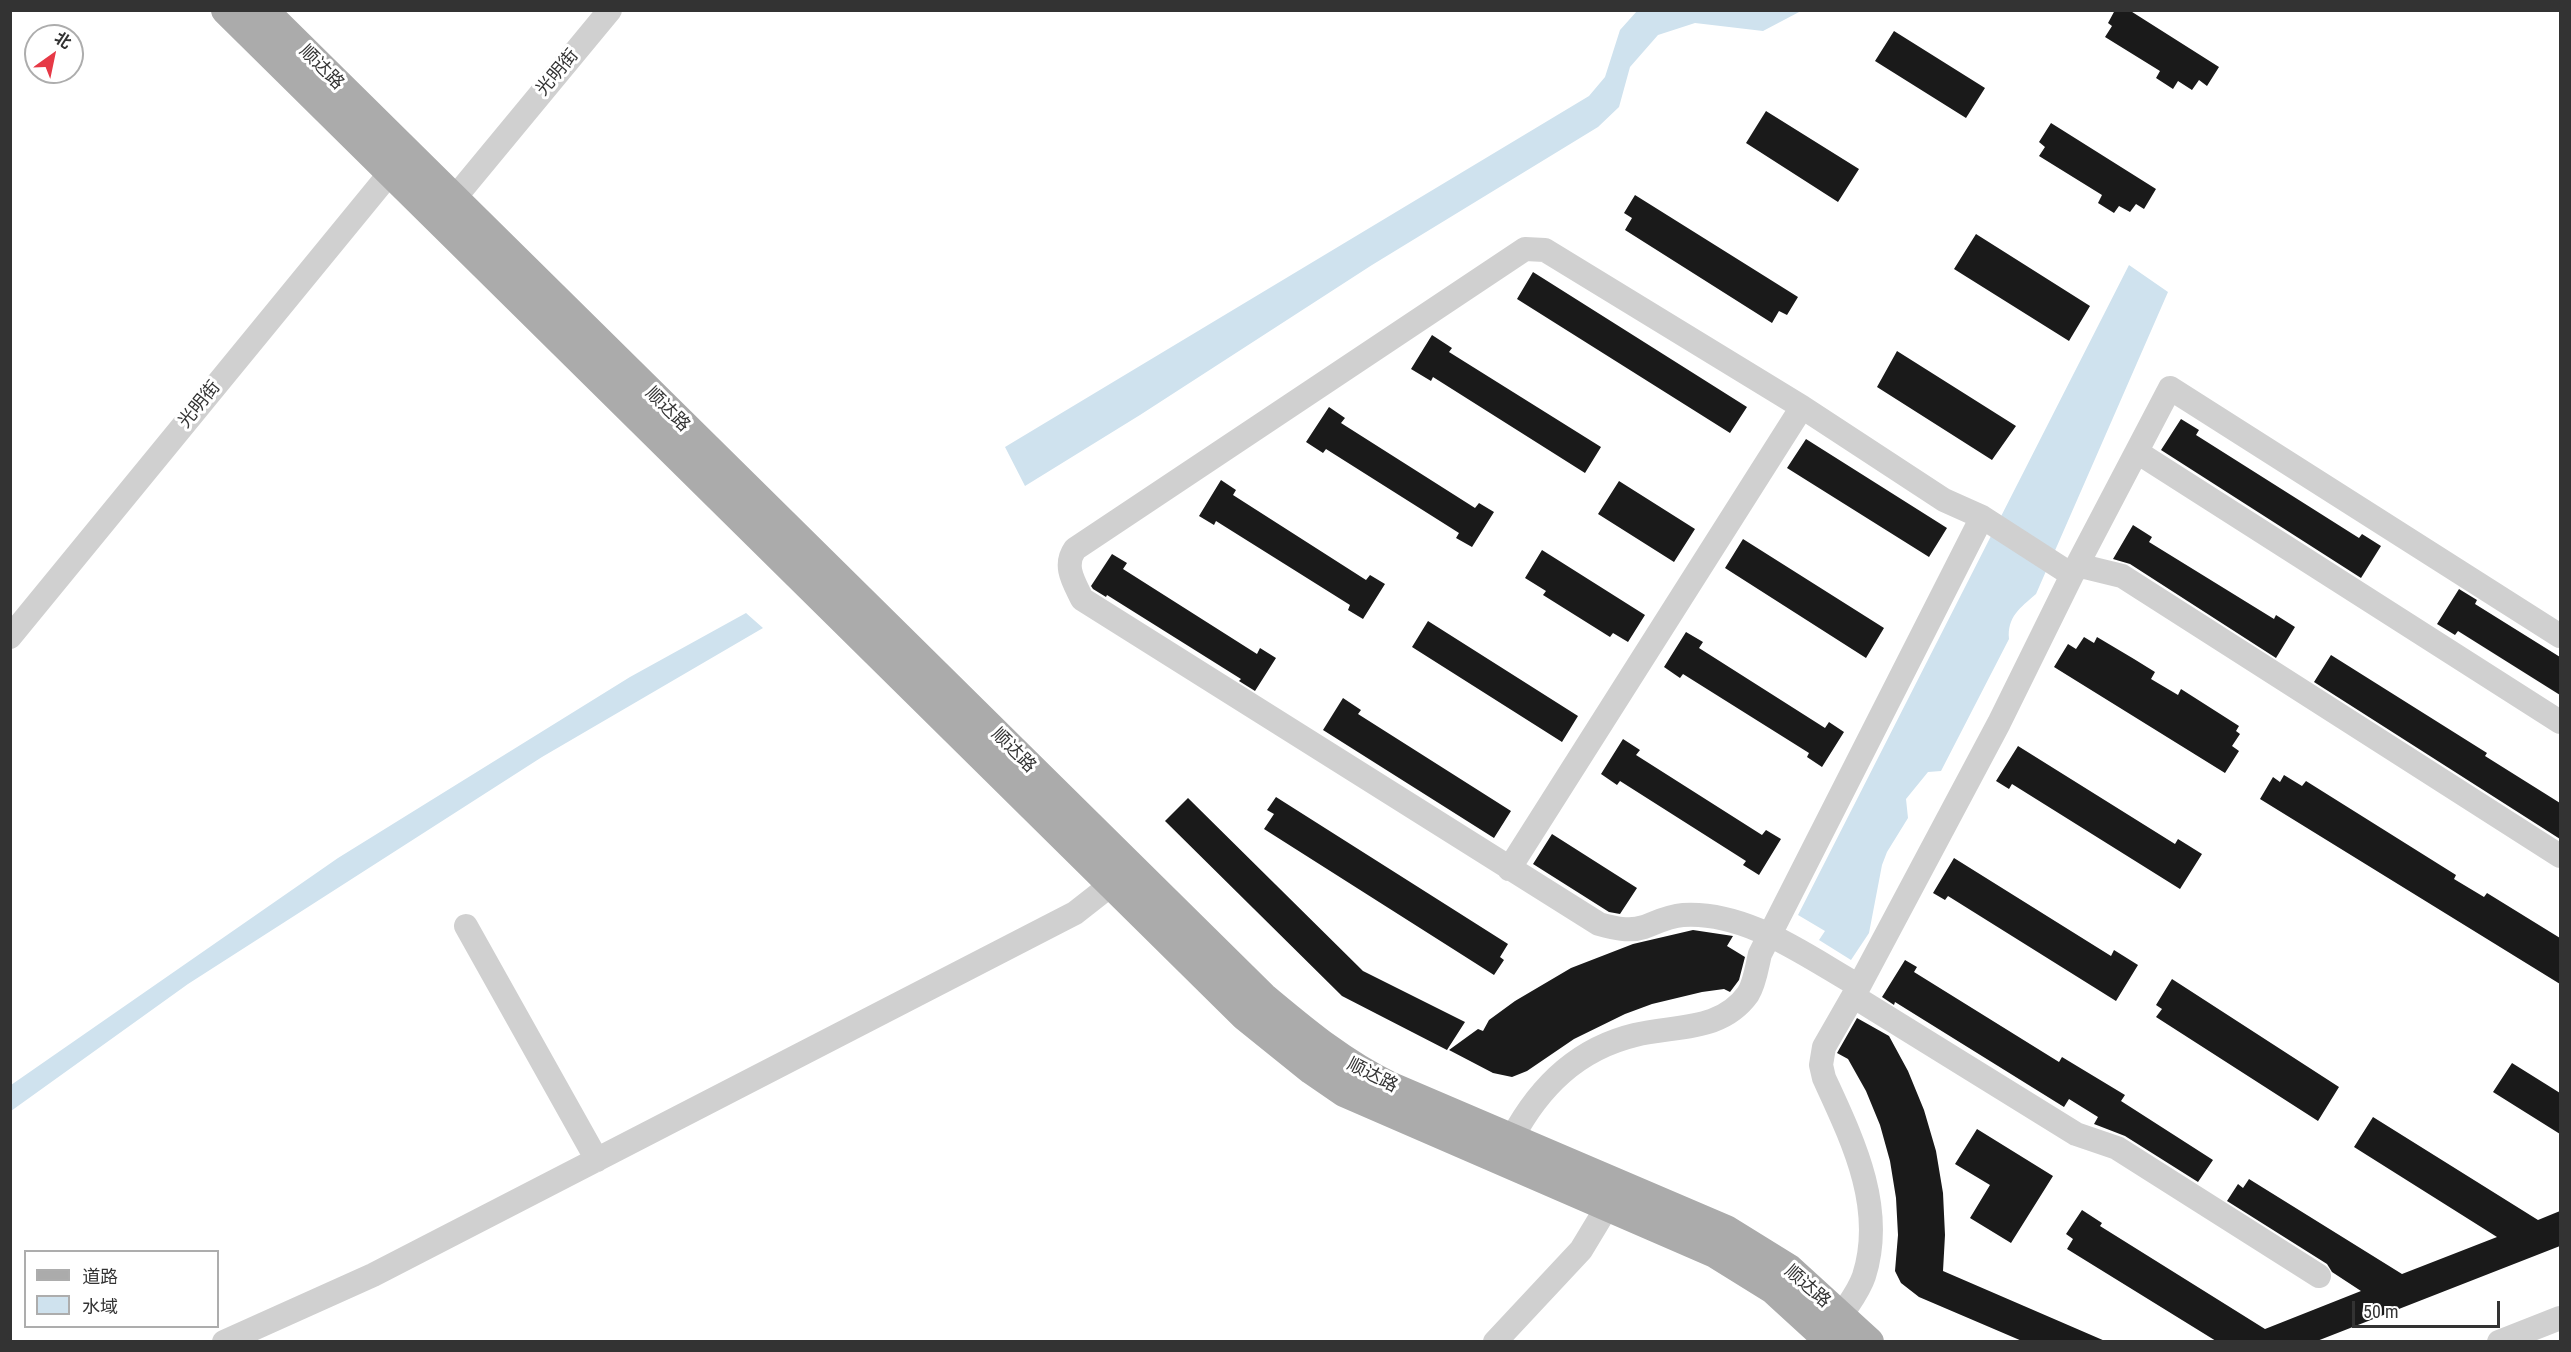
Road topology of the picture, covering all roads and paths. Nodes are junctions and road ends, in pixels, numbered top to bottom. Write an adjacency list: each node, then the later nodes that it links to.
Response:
1 (226, 10): 4 (main road, 顺达路)
2 (263, 10): 5 (main road, 顺达路)
3 (610, 10): 5 (street, 光明街)
4 (390, 173): 5 (main road, 顺达路); 11 (street, 光明街)
5 (446, 209): 15 (main road, 顺达路); 19 (main road, 顺达路)
6 (1802, 407): 8 (street); 14 (street); 14 (street)
7 (2137, 452): 9 (street); 10 (street); 12 (street)
8 (1982, 517): 9 (street); 17 (street)
9 (2074, 570): 13 (street); 18 (street)
10 (2560, 636)
11 (10, 637)
12 (2560, 722)
13 (2560, 856)
14 (1509, 869): 17 (street)
15 (1112, 884): 20 (street); 21 (main road, 顺达路)
16 (466, 926): 20 (street)
17 (1770, 936): 18 (street); 19 (street)
18 (1856, 991): 22 (street); 24 (street)
19 (1512, 1138): 24 (main road, 顺达路)
20 (597, 1160): 25 (street)
21 (1607, 1207): 24 (main road, 顺达路); 26 (street)
22 (2319, 1276)
23 (2560, 1318): 28 (street)
24 (1836, 1329): 27 (main road, 顺达路)
25 (224, 1341)
26 (1495, 1341)
27 (1869, 1341)
28 (2499, 1341)

